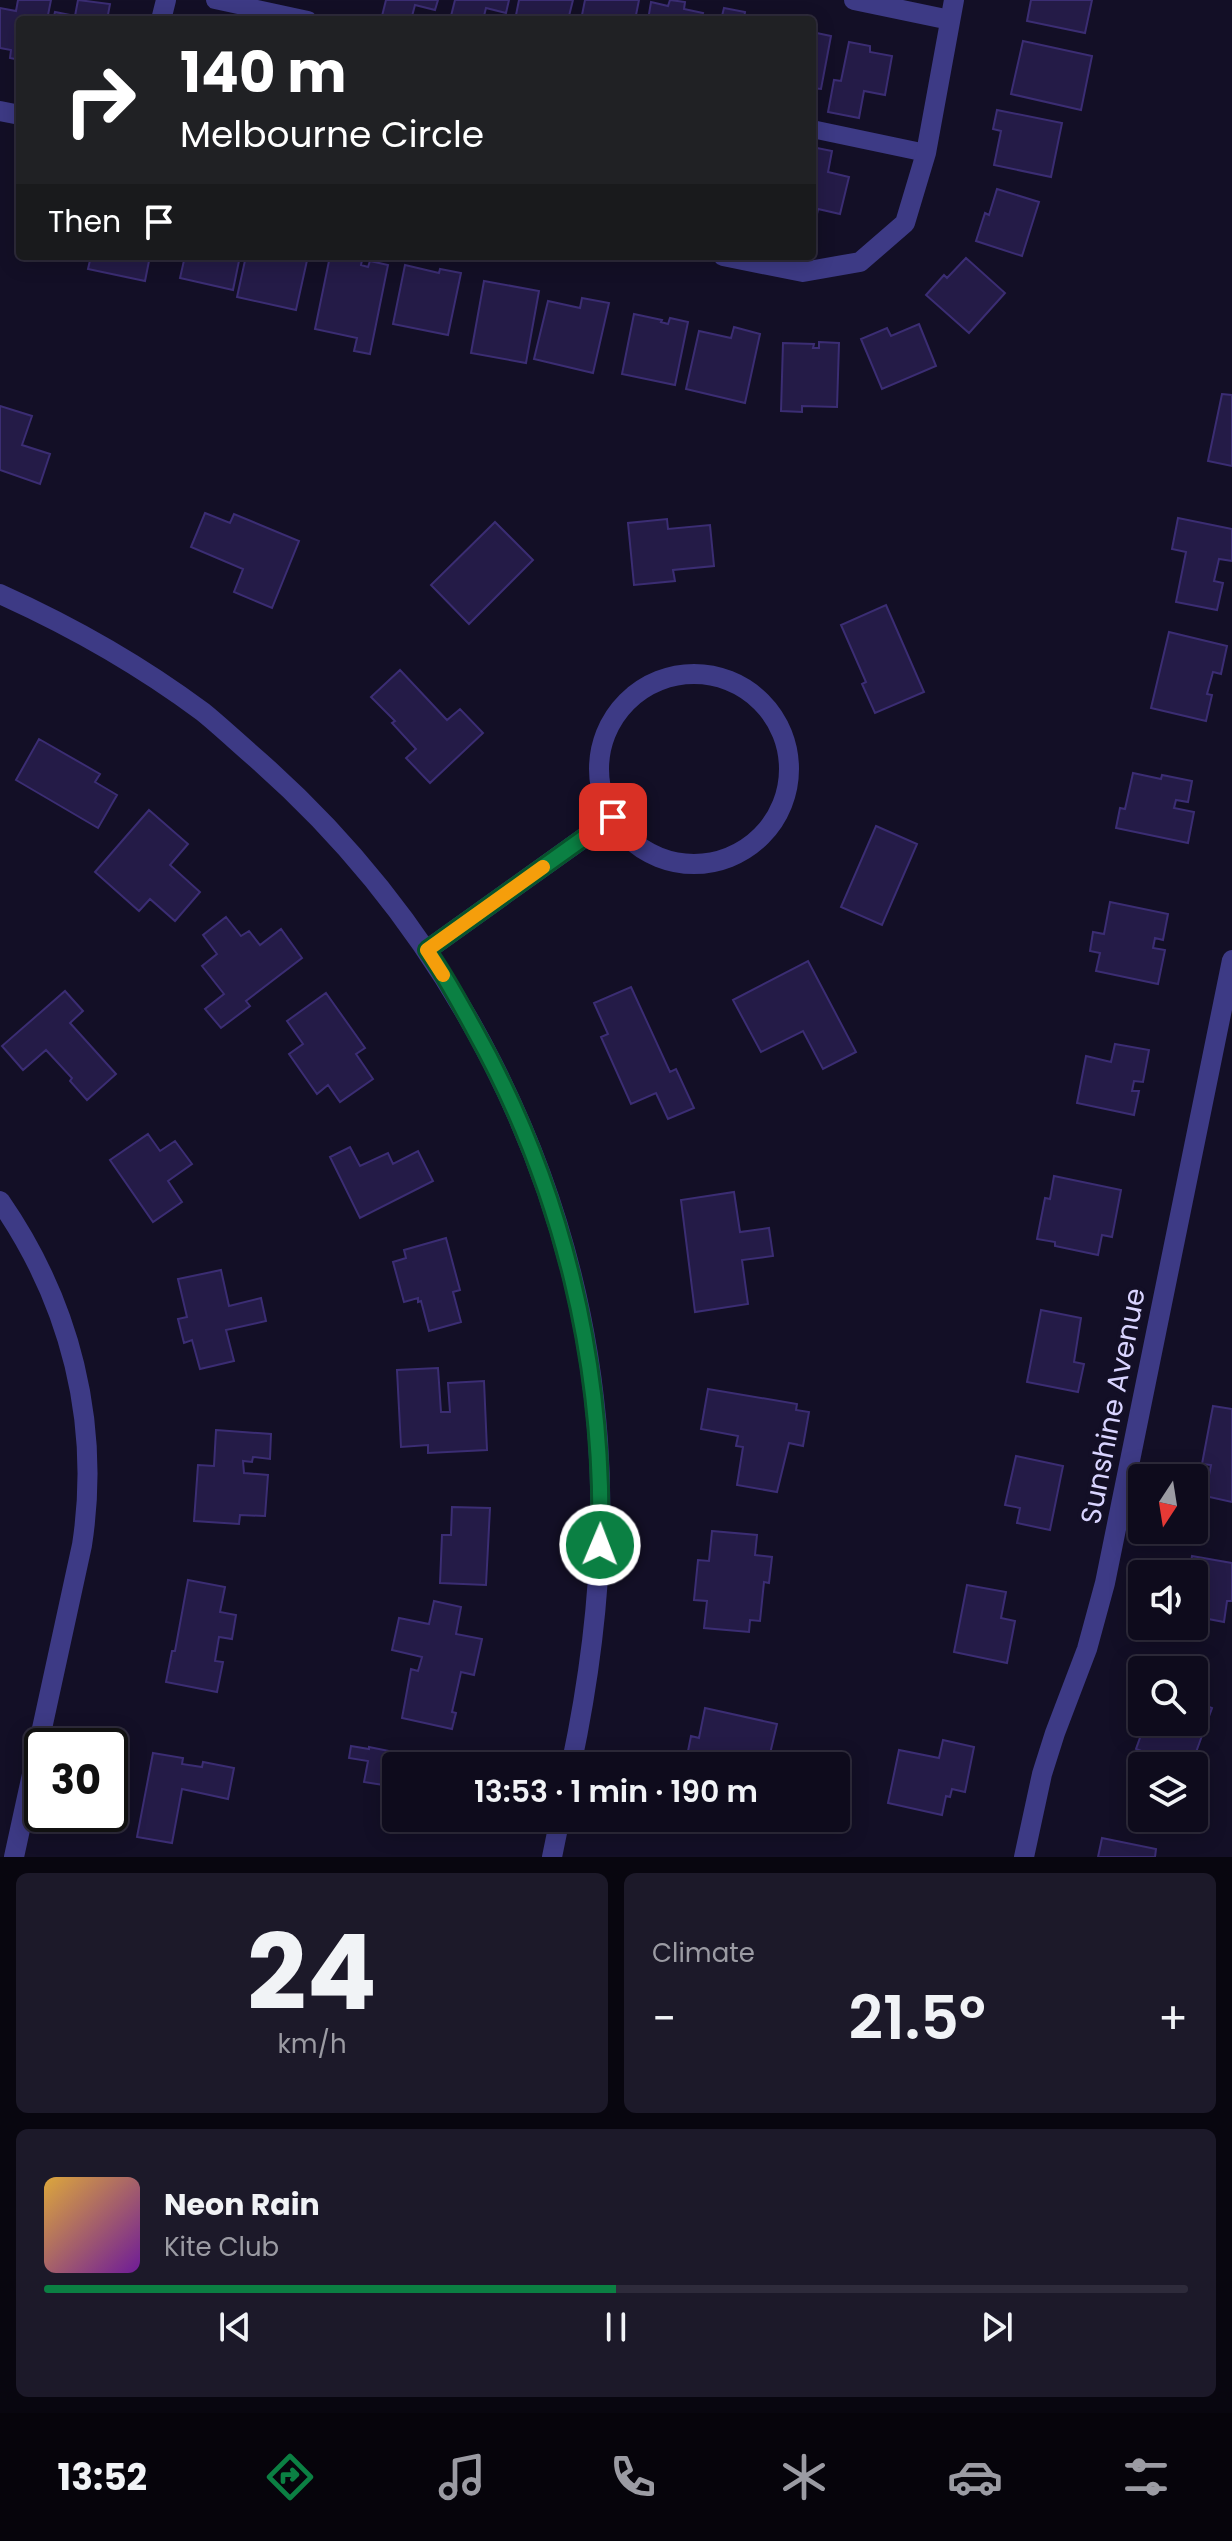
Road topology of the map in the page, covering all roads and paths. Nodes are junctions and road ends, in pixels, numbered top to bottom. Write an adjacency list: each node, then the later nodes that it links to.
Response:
1 (215, 0): 4 (lane)
2 (854, 0): 3 (street)
3 (952, 10): 6 (street)
4 (289, 16)
5 (816, 130): 6 (lane)
6 (926, 153): 7 (street)
7 (743, 260)
8 (0, 594): 10 (street)
9 (613, 817): 9 (street); 10 (street)
10 (427, 950): 13 (street)
11 (1232, 960): 17 (street, Sunshine Avenue)
12 (0, 1201): 15 (street)
13 (574, 1752)
14 (557, 1832): 16 (street)
15 (14, 1857)
16 (552, 1857)
17 (1024, 1857)

